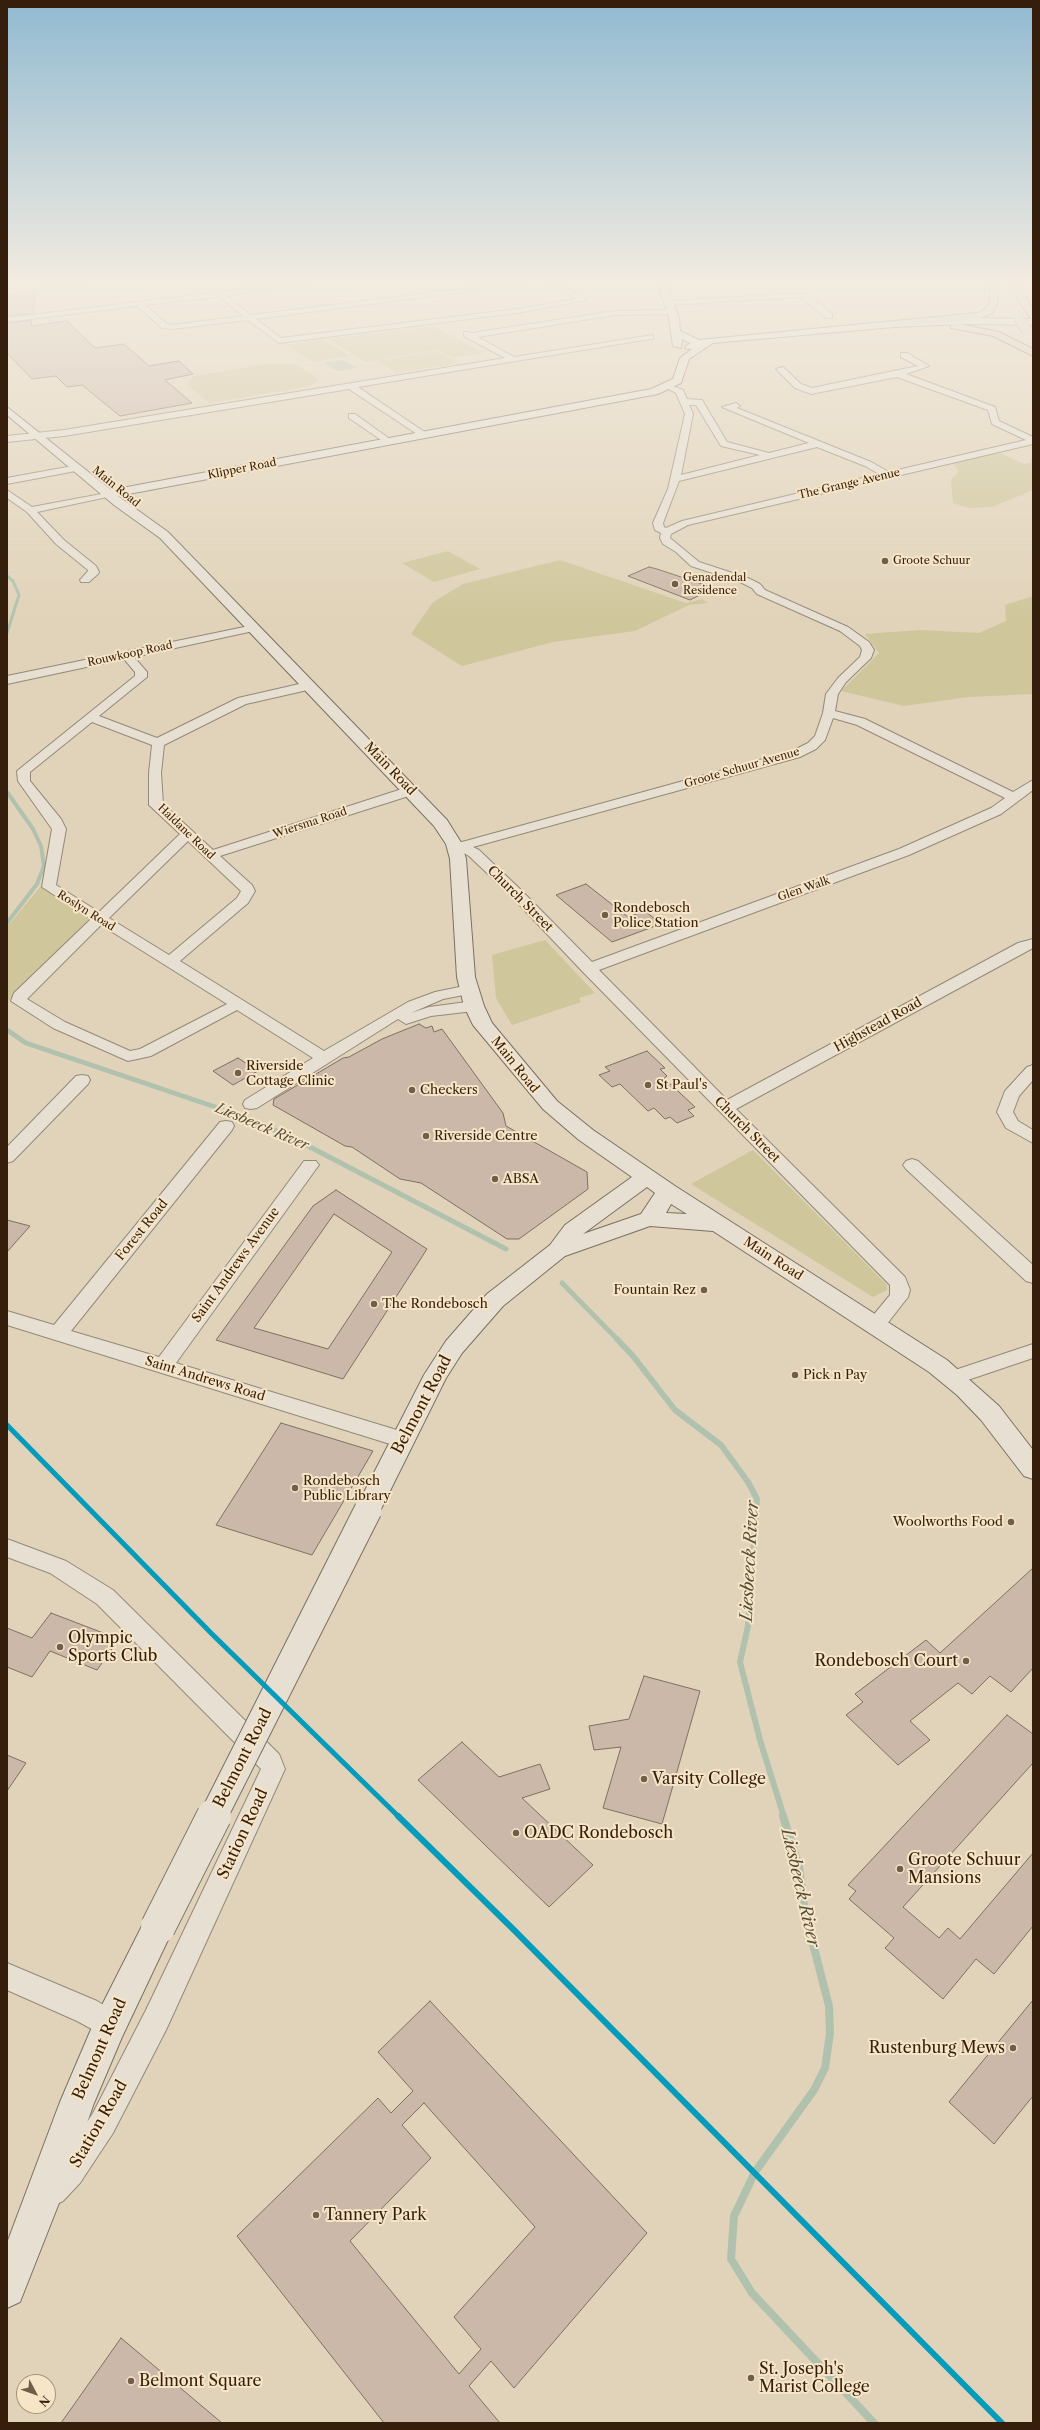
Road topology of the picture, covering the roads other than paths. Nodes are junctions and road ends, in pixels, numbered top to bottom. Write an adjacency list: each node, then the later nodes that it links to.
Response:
1 (279, 397): 12 (street)
2 (367, 397): 13 (street)
3 (627, 397): 13 (main road, Klipper Road)
4 (683, 397): 7 (street)
5 (962, 397): 15 (street)
6 (7, 399): 12 (main road, Main Road)
7 (685, 402): 18 (street); 21 (street, Groote Schuur Avenue)
8 (736, 406): 17 (street)
9 (7, 410): 11 (main road, Main Road)
10 (352, 416): 16 (street)
11 (37, 434): 12 (street); 14 (street); 19 (main road, Main Road)
12 (49, 434): 23 (main road, Main Road)
13 (423, 436): 16 (main road, Klipper Road)
14 (7, 439)
15 (1033, 440): 20 (street, The Grange Avenue)
16 (390, 442): 23 (main road, Klipper Road)
17 (819, 444): 18 (street); 20 (street)
18 (772, 455): 21 (street)
19 (78, 468): 22 (street); 25 (main road, Main Road)
20 (887, 475): 27 (street, The Grange Avenue)
21 (675, 479): 27 (street, Groote Schuur Avenue)
22 (7, 481)
23 (122, 492): 25 (main road, Klipper Road); 28 (main road, Main Road)
24 (7, 493): 26 (street)
25 (109, 494): 26 (street); 28 (main road, Main Road)
26 (30, 510): 29 (street)
27 (666, 532): 34 (street, Groote Schuur Avenue)
28 (164, 535): 30 (main road, Main Road)
29 (85, 580)
30 (254, 628): 31 (street, Rouwkoop Road); 33 (main road, Main Road)
31 (127, 655): 32 (street, Rouwkoop Road); 35 (street, Roslyn Road)
32 (7, 680)
33 (308, 686): 36 (street); 38 (main road, Main Road)
34 (829, 713): 39 (street); 41 (street, Groote Schuur Avenue)
35 (92, 718): 36 (street); 43 (street, Roslyn Road)
36 (158, 743): 40 (street, Haldane Road)
37 (1033, 784): 39 (street, Glen Walk)
38 (410, 791): 41 (main road, Main Road); 42 (street, Wiersma Road)
39 (1015, 798): 46 (street, Glen Walk)
40 (187, 835): 42 (street, Haldane Road); 43 (street)
41 (458, 845): 46 (street, Church Street); 47 (main road, Main Road)
42 (210, 855): 45 (street, Haldane Road)
43 (99, 919): 45 (street, Roslyn Road); 48 (street)
44 (1033, 943): 53 (street, Highstead Road)
45 (170, 962): 48 (street, Roslyn Road)
46 (588, 969): 53 (street, Church Street)
47 (471, 998): 49 (street); 59 (main road, Main Road)
48 (238, 1004): 49 (street, Roslyn Road)
49 (325, 1058): 52 (street)
50 (1033, 1070): 55 (street)
51 (82, 1080): 56 (street)
52 (251, 1104)
53 (725, 1108): 66 (street, Church Street)
54 (226, 1126): 67 (street, Forest Road)
55 (1033, 1138)
56 (7, 1157)
57 (310, 1165): 69 (street, Saint Andrews Avenue)
58 (912, 1165): 64 (street)
59 (647, 1177): 60 (main road, Main Road); 63 (main road, Belmont Road)
60 (667, 1191): 61 (main road); 62 (main road, Main Road)
61 (649, 1219): 62 (main road); 63 (main road, Belmont Road)
62 (719, 1224): 66 (main road, Main Road)
63 (558, 1250): 71 (main road, Belmont Road)
64 (1033, 1276)
65 (7, 1318): 67 (street, Saint Andrews Road)
66 (876, 1324): 70 (main road, Main Road)
67 (58, 1334): 69 (street, Saint Andrews Road)
68 (1033, 1351): 70 (street)
69 (163, 1366): 71 (street, Saint Andrews Road)
70 (953, 1378): 72 (main road, Main Road)
71 (403, 1440): 75 (main road, Belmont Road, bridge)
72 (1033, 1469)
73 (16, 1552): 76 (street, Station Road)
74 (7, 1976): 75 (street)
75 (110, 2025): 76 (main road, Belmont Road)
76 (41, 2203): 77 (main road, Belmont Road)
77 (7, 2289)

